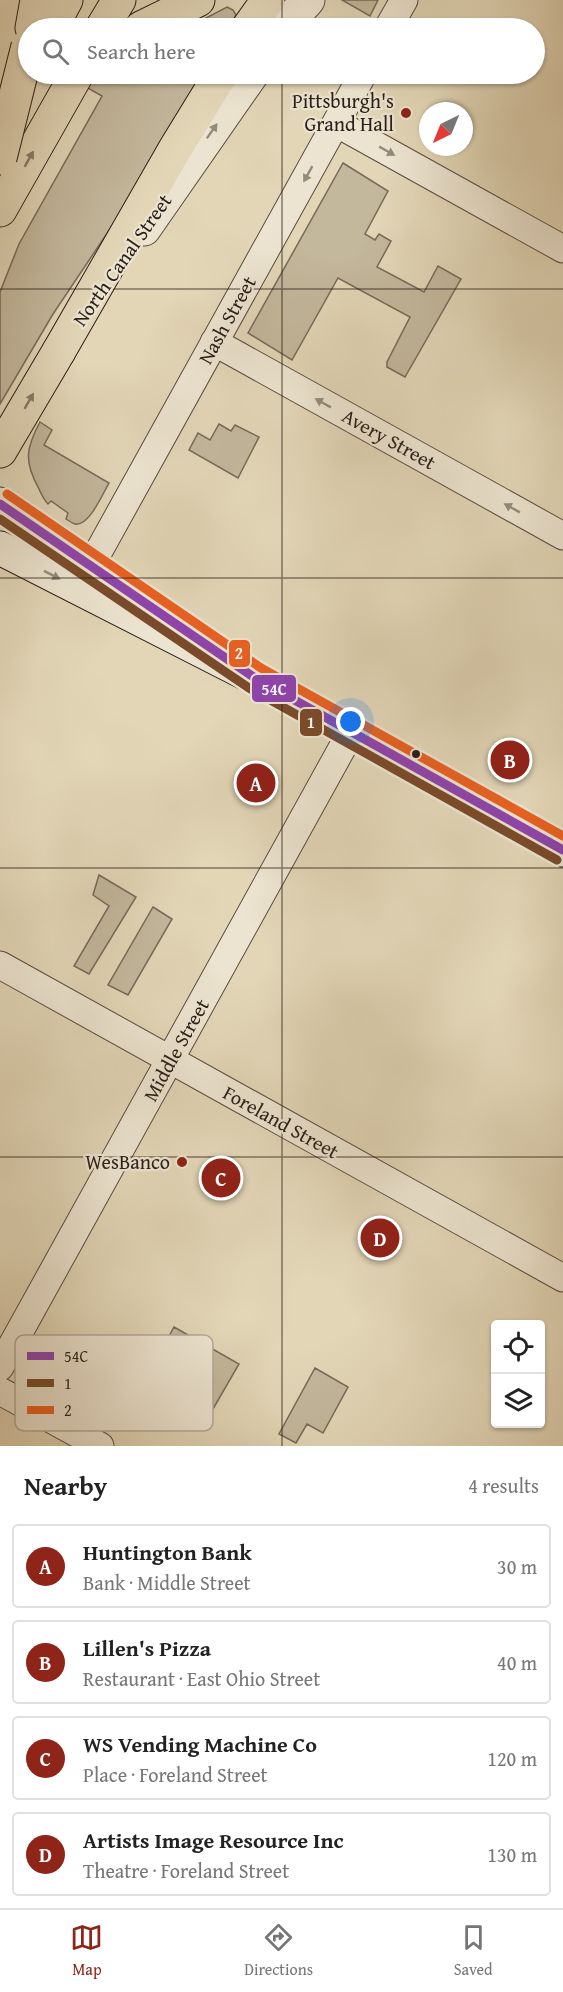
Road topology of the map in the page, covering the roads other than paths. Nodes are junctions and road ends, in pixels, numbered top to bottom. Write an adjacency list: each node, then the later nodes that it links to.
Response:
1 (37, 0): 8 (main road)
2 (66, 0): 9 (main road)
3 (119, 0): 10 (main road)
4 (198, 0): 11 (main road)
5 (268, 0): 12 (main road)
6 (308, 0): 13 (main road)
7 (404, 0): 14 (street)
8 (34, 18)
9 (56, 18)
10 (108, 18)
11 (161, 18)
12 (255, 18)
13 (292, 18)
14 (394, 18)
15 (18, 64): 16 (main road)
16 (0, 67)
17 (18, 84): 25 (main road, bridge)
18 (20, 84): 23 (main road)
19 (70, 84): 26 (main road, one-way to 19)
20 (215, 84): 29 (main road)
21 (245, 84): 29 (main road, North Canal Street, one-way to 21)
22 (357, 84): 24 (street, Nash Street)
23 (0, 122)
24 (336, 123): 27 (street, one-way to 27); 28 (street, Nash Street, one-way to 28)
25 (0, 158)
26 (0, 210)
27 (563, 249)
28 (214, 342): 32 (street, Avery Street, one-way to 28); 34 (street, Nash Street)
29 (59, 351): 30 (main road, North Canal Street, one-way to 29)
30 (0, 451)
31 (0, 504): 34 (main road)
32 (563, 536)
33 (0, 548): 35 (main road, one-way to 35)
34 (90, 567): 35 (main road)
35 (255, 678): 36 (main road)
36 (351, 732): 37 (main road); 39 (street, Middle Street)
37 (563, 850)
38 (0, 965): 39 (street, Foreland Street)
39 (170, 1060): 40 (street, Foreland Street); 41 (street, Middle Street)
40 (563, 1278)
41 (18, 1335)
42 (15, 1340): 43 (street, Middle Street)
43 (0, 1367)
44 (0, 1391): 45 (street)
45 (15, 1399)
46 (73, 1431): 47 (street)
47 (100, 1446)

